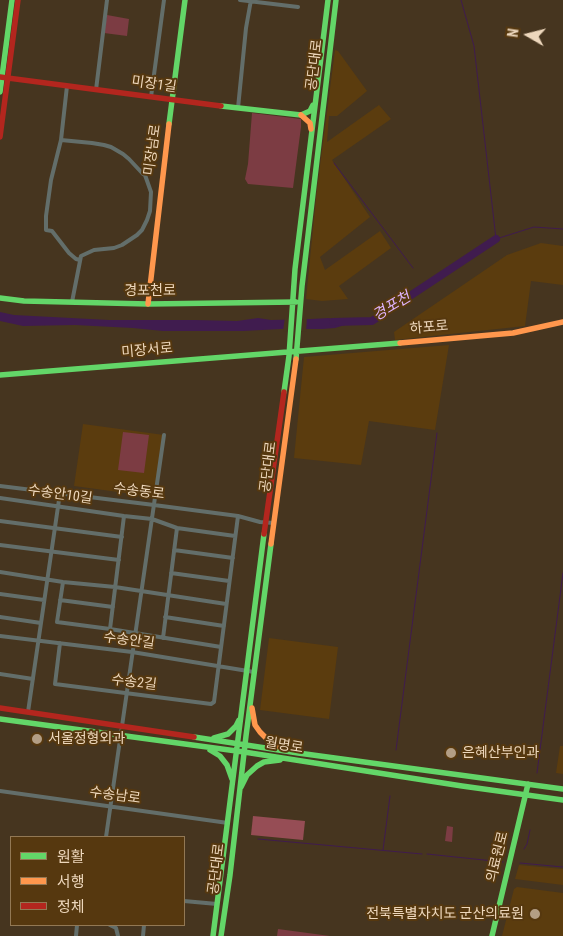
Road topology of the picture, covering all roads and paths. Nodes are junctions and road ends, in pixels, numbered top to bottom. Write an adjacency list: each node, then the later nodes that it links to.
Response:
1 (12, 0): 11 (street)
2 (18, 0): 11 (street)
3 (107, 0): 13 (street)
4 (164, 0): 16 (street)
5 (185, 0): 17 (street, 미장남로)
6 (240, 0): 9 (street)
7 (328, 0): 15 (street, 공단대로)
8 (336, 0): 27 (street, 공단대로)
9 (251, 1): 10 (street); 18 (street)
10 (298, 8)
11 (3, 78): 12 (street, 미장1길); 14 (street); 21 (street)
12 (67, 86): 13 (street, 미장1길); 22 (street)
13 (96, 90): 16 (street, 미장1길)
14 (0, 92)
15 (316, 96): 19 (street); 20 (street, 공단대로)
16 (152, 97): 17 (street, 미장1길)
17 (172, 100): 18 (street, 미장1길); 28 (street, 미장남로)
18 (238, 108): 19 (street, 미장1길)
19 (301, 115): 20 (street)
20 (311, 136): 26 (street, 공단대로)
21 (0, 137)
22 (61, 140): 23 (street); 23 (street)
23 (80, 260): 25 (street)
24 (0, 298): 25 (street, 경포천로)
25 (72, 302): 28 (street, 경포천로)
26 (293, 302): 27 (street, 경포천로); 28 (street, 경포천로); 31 (street, 공단대로)
27 (301, 303): 30 (street, 공단대로)
28 (148, 304)
29 (563, 322): 30 (street, 하포로)
30 (297, 351): 31 (street, 미장서로); 44 (street, 공단대로)
31 (289, 352): 32 (street, 미장서로); 43 (street, 공단대로)
32 (0, 375)
33 (164, 435): 37 (street)
34 (0, 486): 35 (street, 수송동로)
35 (60, 493): 37 (street, 수송동로); 38 (street)
36 (0, 498): 38 (street, 수송안10길)
37 (154, 504): 40 (street, 수송동로); 41 (street)
38 (58, 506): 39 (street, 수송안10길); 45 (street)
39 (124, 516): 41 (street, 수송안10길); 48 (street)
40 (238, 516): 43 (street, 수송동로); 47 (street)
41 (152, 519): 46 (street, 수송안10길); 60 (street)
42 (0, 521): 45 (street)
43 (266, 522): 44 (street, 수송동로); 80 (street, 공단대로)
44 (274, 523): 81 (street, 공단대로)
45 (55, 528): 48 (street); 51 (street)
46 (177, 528): 47 (street, 수송안10길); 50 (street)
47 (235, 536): 52 (street)
48 (122, 537): 53 (street)
49 (0, 545): 51 (street)
50 (174, 550): 52 (street); 55 (street)
51 (51, 551): 53 (street); 56 (street)
52 (233, 558): 57 (street)
53 (119, 560): 59 (street)
54 (0, 572): 56 (street)
55 (171, 573): 57 (street); 62 (street)
56 (48, 579): 58 (street); 63 (street)
57 (229, 581): 65 (street)
58 (63, 582): 59 (street); 64 (street)
59 (115, 587): 60 (street); 66 (street)
60 (141, 591): 62 (street); 72 (street)
61 (0, 594): 63 (street)
62 (168, 596): 65 (street); 68 (street)
63 (44, 600): 69 (street)
64 (60, 600): 66 (street); 71 (street)
65 (226, 604): 70 (street)
66 (113, 607): 71 (street)
67 (0, 617): 69 (street)
68 (165, 617): 70 (street); 74 (street)
69 (41, 623): 75 (street)
70 (224, 626): 77 (street)
71 (110, 629): 72 (street)
72 (135, 633): 74 (street); 78 (street)
73 (0, 636): 75 (street, 수송안길)
74 (162, 638): 77 (street)
75 (38, 641): 76 (street, 수송안길); 83 (street)
76 (60, 643): 78 (street, 수송안길); 84 (street, 수송2길)
77 (221, 647): 79 (street)
78 (132, 652): 79 (street, 수송안길); 84 (street)
79 (219, 666): 80 (street, 수송안길); 84 (street, 수송2길)
80 (247, 670): 81 (street, 수송안길); 86 (street, 공단대로)
81 (254, 672): 85 (street, 공단대로)
82 (0, 674): 83 (street)
83 (33, 679): 88 (street)
84 (126, 693): 90 (street)
85 (251, 694): 93 (street, 공단대로); 97 (street)
86 (242, 706): 92 (street); 93 (street, 공단대로)
87 (0, 708): 88 (street, 월명로)
88 (28, 712): 90 (street, 월명로)
89 (0, 719): 91 (street, 월명로)
90 (122, 726): 91 (street); 92 (street, 월명로)
91 (120, 736): 94 (street, 월명로); 106 (street)
92 (203, 738): 93 (street, 월명로)
93 (241, 744): 95 (street, 공단대로); 96 (street, 공단대로); 97 (street, 월명로)
94 (203, 748): 95 (street, 월명로); 100 (street)
95 (236, 751): 96 (street, 월명로); 100 (street, 공단대로)
96 (244, 752): 98 (street, 월명로); 103 (street, 공단대로)
97 (298, 753): 99 (street, 월명로)
98 (297, 760): 103 (street); 104 (street, 월명로)
99 (528, 784): 101 (street, 월명로); 104 (street, 의료원로)
100 (232, 789): 107 (street, 공단대로)
101 (563, 789)
102 (0, 790): 106 (street, 수송남로)
103 (239, 791): 114 (street, 공단대로)
104 (526, 795): 105 (street, 월명로); 115 (street, 의료원로)
105 (563, 800)
106 (110, 806): 107 (street, 수송남로); 108 (street)
107 (228, 823): 110 (street, 공단대로)
108 (106, 836)
109 (185, 901): 110 (street)
110 (218, 904): 113 (street, 공단대로)
111 (112, 926): 112 (street)
112 (118, 936)
113 (214, 936)
114 (221, 936)
115 (492, 936)

